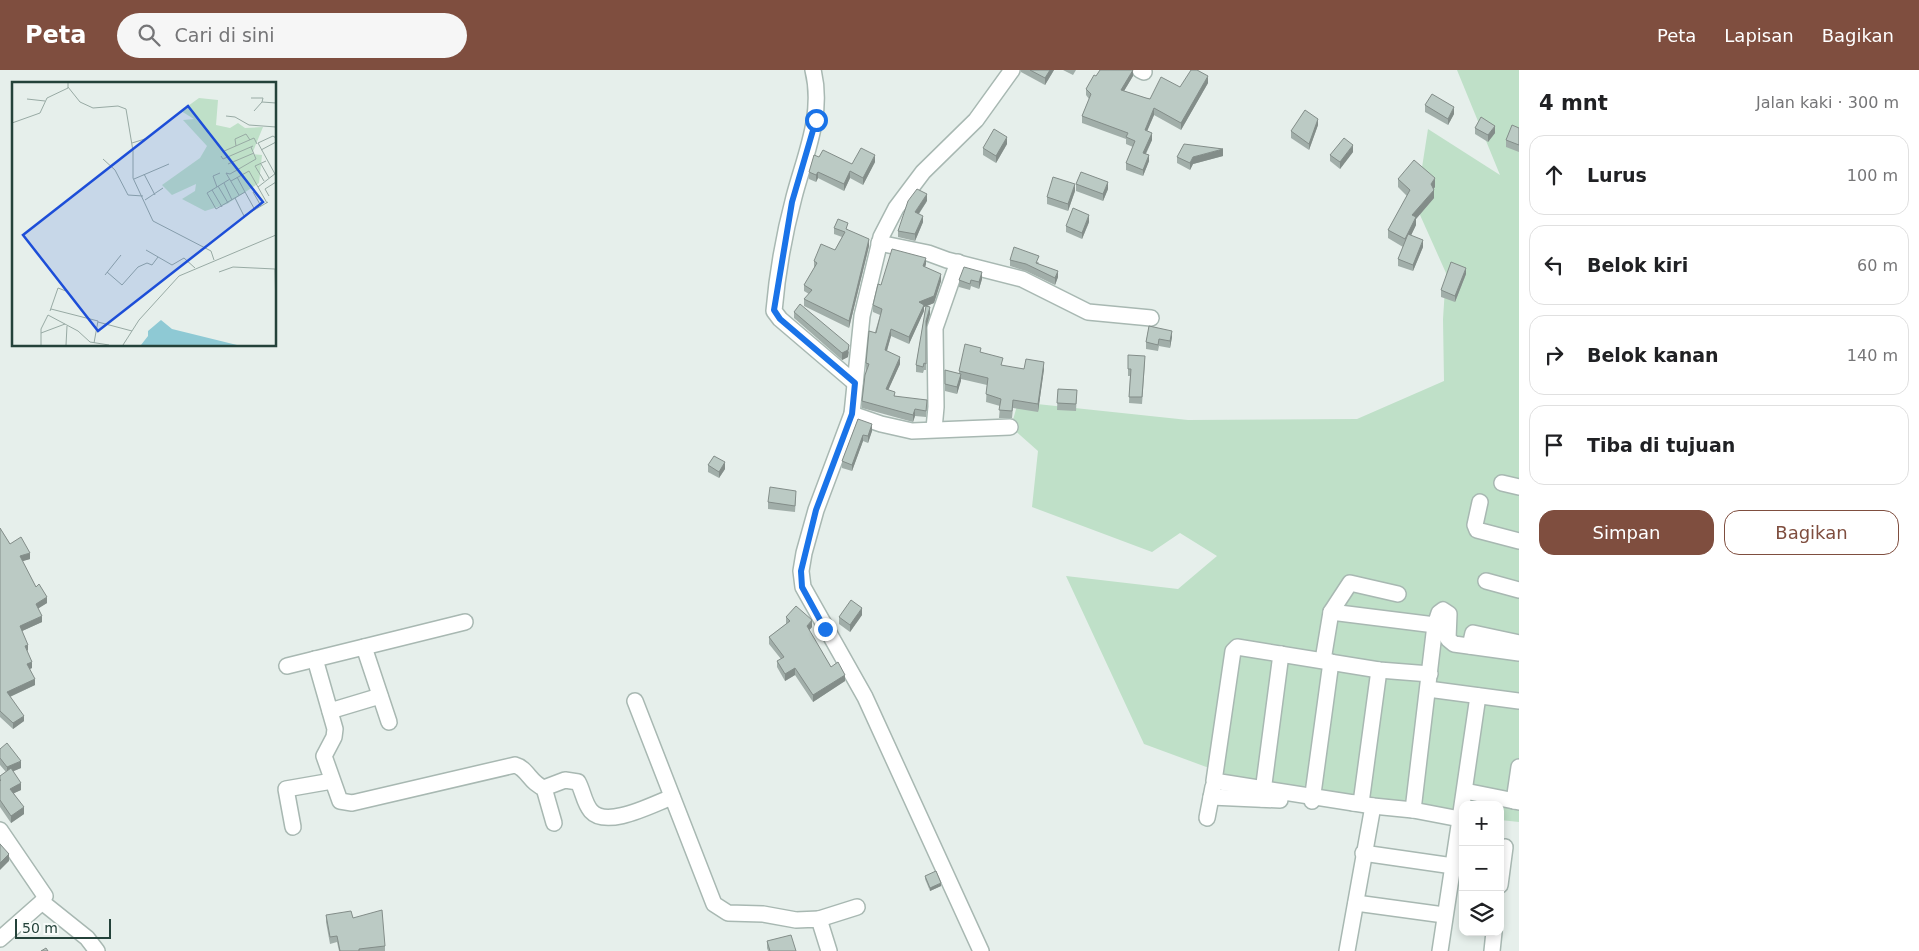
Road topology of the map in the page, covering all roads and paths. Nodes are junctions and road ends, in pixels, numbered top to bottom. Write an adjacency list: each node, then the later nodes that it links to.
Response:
1 (813, 70): 6 (street)
2 (1012, 70): 3 (street)
3 (879, 243): 4 (street); 6 (street)
4 (958, 262): 5 (street); 9 (street)
5 (1151, 318)
6 (855, 383): 7 (street)
7 (852, 414): 9 (street); 68 (street)
8 (1010, 427): 9 (street)
9 (934, 429)
10 (1502, 483): 11 (street)
11 (1519, 487)
12 (1480, 502): 13 (street)
13 (1519, 541)
14 (1486, 581): 15 (street)
15 (1519, 590)
16 (1398, 594): 17 (street)
17 (1331, 612): 19 (street); 26 (street)
18 (465, 622): 22 (street)
19 (1435, 625): 21 (street); 29 (street)
20 (1519, 643): 21 (street)
21 (1470, 646): 23 (street)
22 (364, 647): 25 (street); 30 (street)
23 (1519, 653)
24 (1281, 654): 26 (street); 38 (street); 41 (street)
25 (315, 659): 27 (street); 34 (street)
26 (1327, 661): 28 (street); 44 (street)
27 (287, 666)
28 (1379, 670): 29 (street); 47 (street)
29 (1429, 682): 31 (street); 48 (street)
30 (380, 696): 34 (street); 35 (street)
31 (1478, 696): 33 (street); 40 (street)
32 (635, 701): 43 (street)
33 (1519, 702)
34 (330, 711): 37 (street)
35 (389, 722)
36 (1519, 767): 46 (street)
37 (332, 781): 39 (street); 52 (street)
38 (1214, 781): 41 (street); 42 (street)
39 (544, 788): 43 (street); 51 (street)
40 (1465, 791): 45 (street); 46 (street)
41 (1263, 794): 42 (street); 44 (street)
42 (1211, 796): 49 (street)
43 (672, 797): 63 (street)
44 (1313, 798): 47 (street)
45 (1463, 801)
46 (1516, 801)
47 (1367, 805): 48 (street); 56 (street)
48 (1413, 810): 50 (street)
49 (1206, 818)
50 (1459, 820)
51 (554, 823)
52 (293, 827)
53 (0, 830): 59 (street)
54 (1459, 843): 57 (street)
55 (1508, 848): 58 (street)
56 (1363, 853): 57 (street); 60 (street)
57 (1452, 866): 62 (street)
58 (1504, 866)
59 (42, 902): 65 (street); 66 (street)
60 (1356, 903): 62 (street); 69 (street)
61 (857, 907): 63 (street)
62 (1444, 915): 70 (street)
63 (819, 919): 67 (street)
64 (1494, 936): 71 (street)
65 (0, 939)
66 (97, 951)
67 (829, 951)
68 (981, 951)
69 (1347, 951)
70 (1440, 951)
71 (1492, 951)

